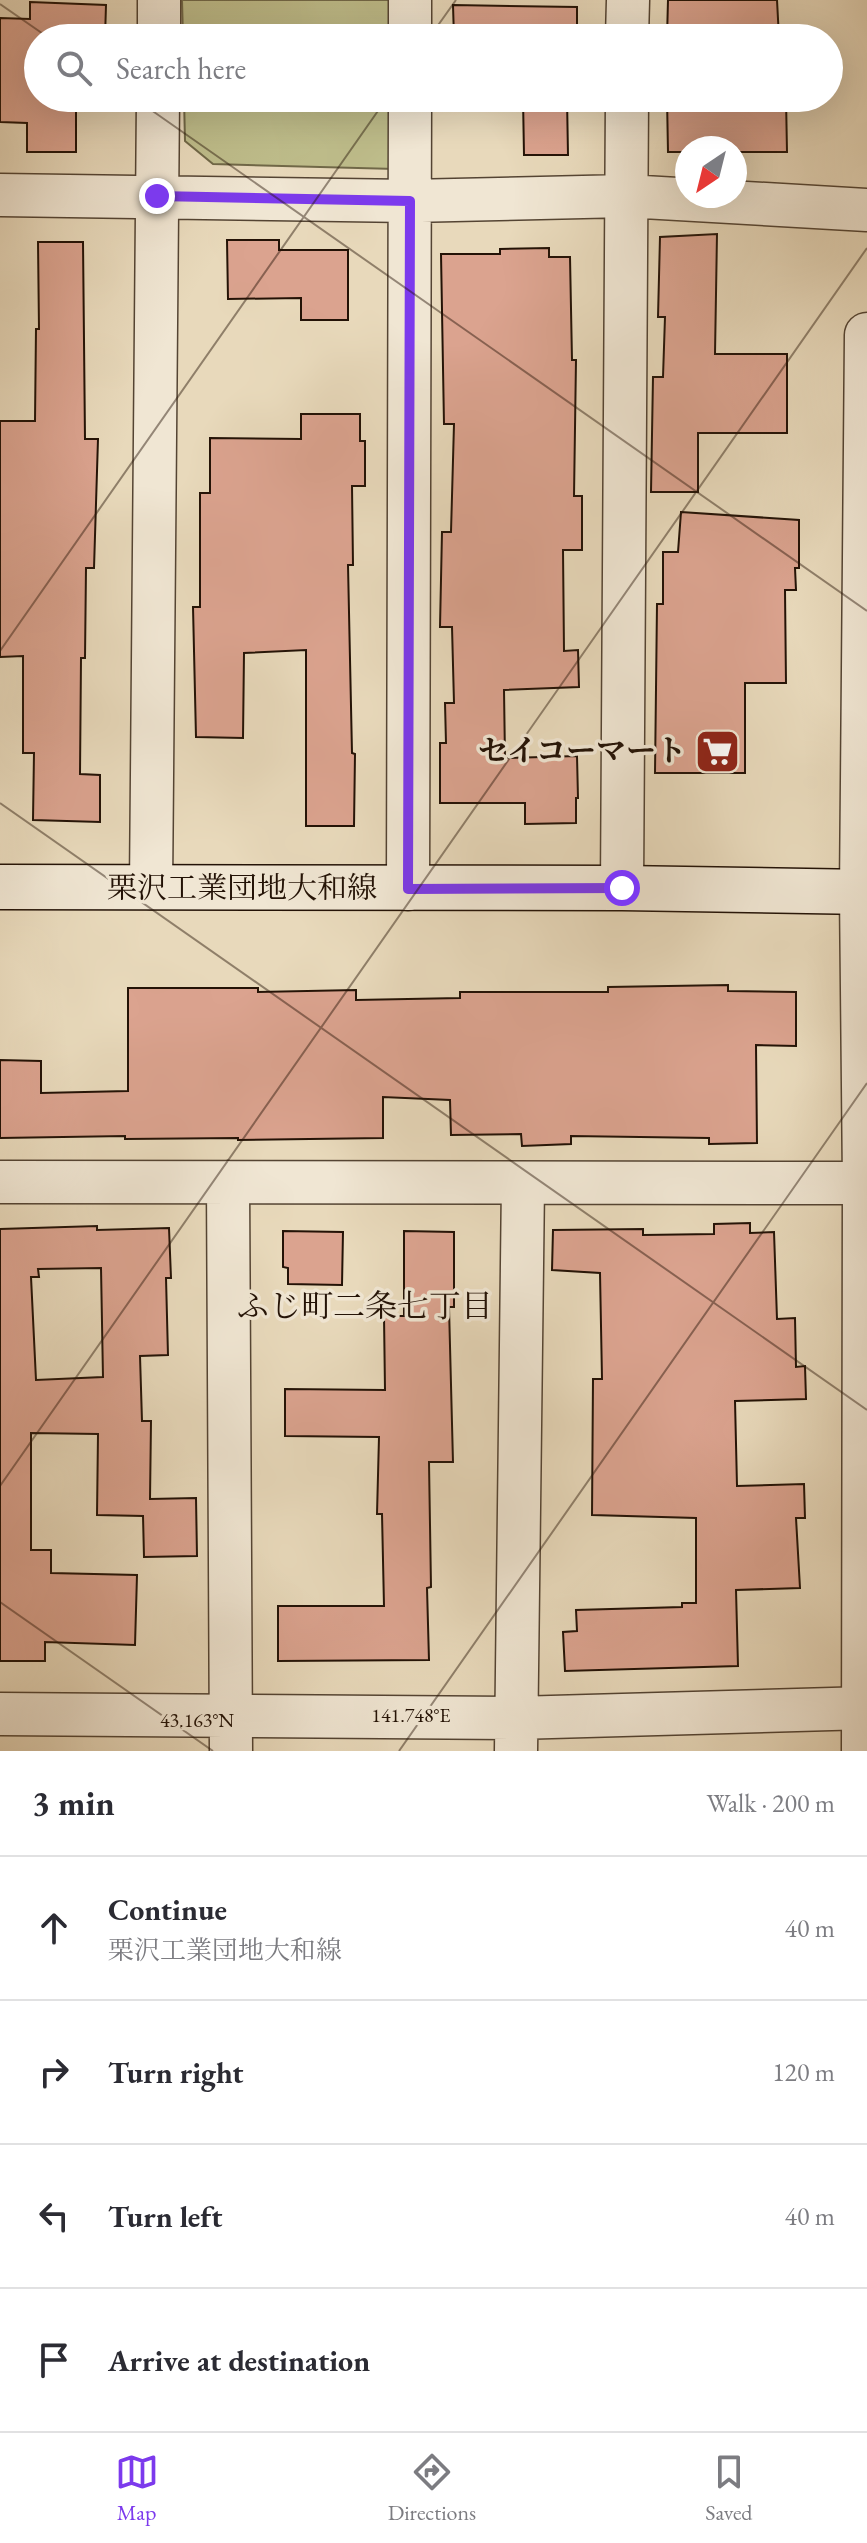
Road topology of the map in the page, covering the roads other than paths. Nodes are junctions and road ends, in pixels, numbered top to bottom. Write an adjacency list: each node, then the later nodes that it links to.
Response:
1 (159, 0): 4 (street)
2 (410, 0): 5 (street)
3 (628, 0): 6 (street)
4 (159, 24)
5 (410, 24)
6 (627, 24)
7 (158, 112): 11 (street)
8 (410, 112): 13 (street)
9 (627, 112): 12 (street)
10 (0, 195): 11 (street)
11 (157, 196): 13 (street); 17 (street)
12 (626, 196): 13 (street); 14 (street); 18 (street)
13 (410, 201): 19 (street)
14 (867, 210)
15 (867, 335): 20 (street)
16 (0, 887): 17 (street, 栗沢工業団地大和線)
17 (151, 888): 19 (street, 栗沢工業団地大和線)
18 (622, 888): 19 (street, 栗沢工業団地大和線); 20 (street, 栗沢工業団地大和線)
19 (408, 889)
20 (864, 892): 24 (street)
21 (0, 1182): 22 (street)
22 (228, 1182): 23 (street); 27 (street)
23 (523, 1183): 24 (street); 28 (street)
24 (866, 1183): 26 (street)
25 (0, 1714): 27 (street)
26 (865, 1723): 28 (street)
27 (231, 1734): 28 (street)
28 (516, 1735)

